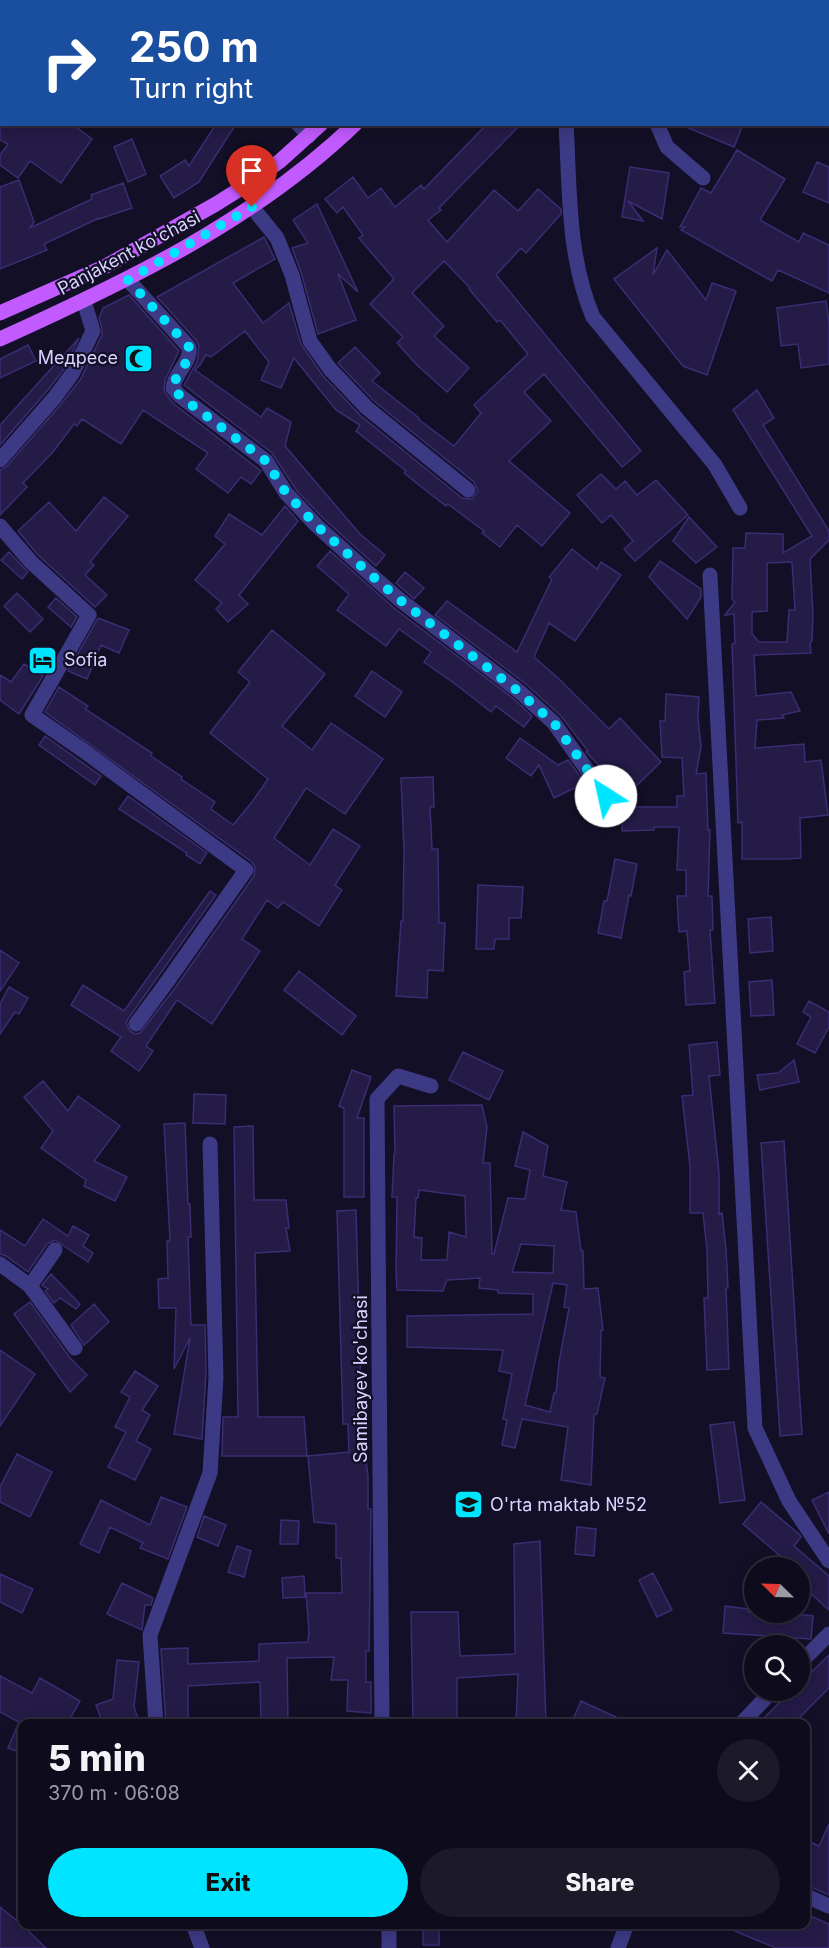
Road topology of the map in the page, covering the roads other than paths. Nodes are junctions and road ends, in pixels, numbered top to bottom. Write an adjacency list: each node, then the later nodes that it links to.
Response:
1 (300, 126): 6 (street)
2 (319, 126): 6 (main road, Panjakent ko'chasi)
3 (353, 126): 8 (main road, Panjakent ko'chasi)
4 (566, 126): 15 (street)
5 (658, 126): 7 (street)
6 (309, 136): 11 (main road, Panjakent ko'chasi)
7 (703, 178)
8 (252, 207): 9 (main road, Panjakent ko'chasi); 14 (street)
9 (128, 280): 10 (main road, Panjakent ko'chasi); 18 (street)
10 (84, 301): 12 (main road, Panjakent ko'chasi); 13 (street)
11 (0, 313)
12 (0, 339)
13 (0, 460)
14 (468, 490)
15 (740, 508)
16 (0, 526): 19 (street)
17 (710, 575): 26 (street)
18 (606, 796)
19 (136, 1024)
20 (430, 1086): 31 (street, Samibayev ko'chasi)
21 (210, 1144): 30 (street)
22 (55, 1250): 24 (street)
23 (0, 1264): 24 (street)
24 (30, 1286): 25 (street)
25 (75, 1348)
26 (829, 1561)
27 (829, 1634): 28 (street)
28 (810, 1653)
29 (763, 1701): 32 (street)
30 (156, 1719)
31 (382, 1719)
32 (746, 1719)
33 (810, 1898): 34 (street)
34 (829, 1906)
35 (195, 1929): 38 (street)
36 (389, 1929): 39 (street)
37 (625, 1929): 40 (street)
38 (202, 1948)
39 (388, 1948)
40 (618, 1948)

